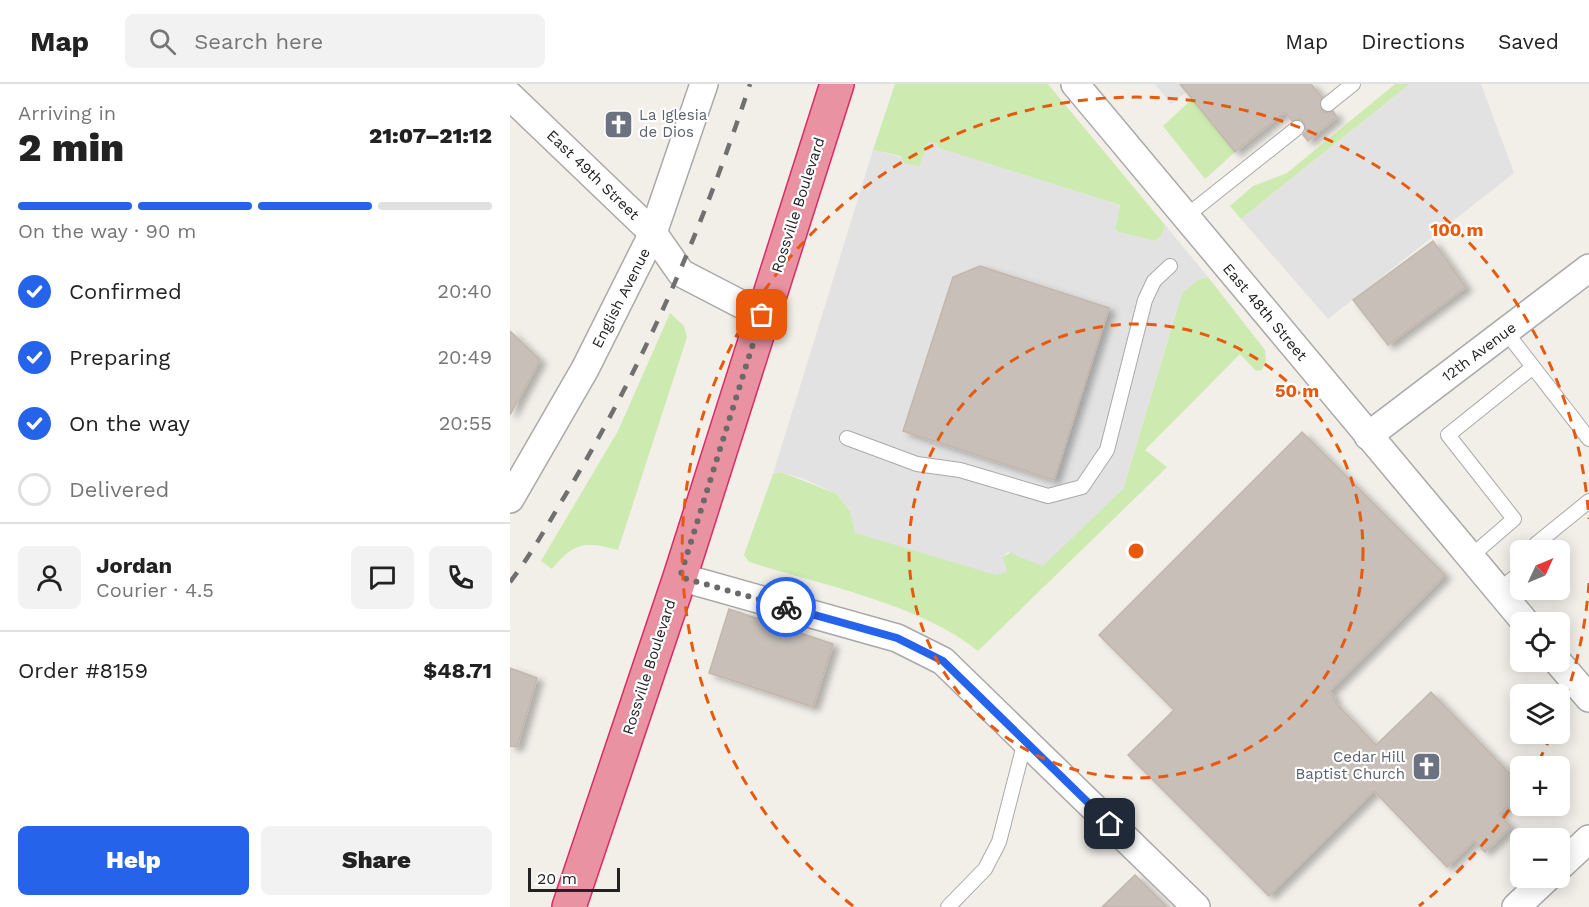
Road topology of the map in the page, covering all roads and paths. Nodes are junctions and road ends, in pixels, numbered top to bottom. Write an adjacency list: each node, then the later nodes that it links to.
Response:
1 (704, 84): 9 (street, English Avenue)
2 (837, 84): 12 (highway, Rossville Boulevard)
3 (1075, 84): 8 (street, East 48th Street)
4 (1353, 84): 6 (lane)
5 (510, 96): 9 (street, East 49th Street)
6 (1328, 104)
7 (1297, 128): 8 (lane)
8 (1185, 217): 15 (street, East 48th Street)
9 (653, 233): 12 (street, East 49th Street); 18 (street, English Avenue)
10 (1170, 266): 16 (lane)
11 (1589, 268): 13 (street, 12th Avenue)
12 (762, 315): 22 (highway, Rossville Boulevard)
13 (1506, 332): 14 (lane); 15 (street, 12th Avenue)
14 (1533, 367): 17 (lane); 21 (lane)
15 (1368, 436): 21 (street, East 48th Street)
16 (847, 438)
17 (1589, 439)
18 (510, 499)
19 (1589, 501): 20 (lane)
20 (1541, 540)
21 (1470, 556): 24 (street, East 48th Street)
22 (680, 577): 28 (street); 32 (highway, Rossville Boulevard)
23 (1510, 581): 24 (lane)
24 (1498, 591): 25 (street, East 48th Street)
25 (1516, 612)
26 (1567, 672): 27 (street)
27 (1589, 698)
28 (1025, 741): 33 (lane); 34 (street)
29 (1589, 838): 30 (street)
30 (1570, 856)
31 (1536, 888): 35 (street)
32 (569, 907)
33 (948, 907)
34 (1196, 907)
35 (1516, 907)

